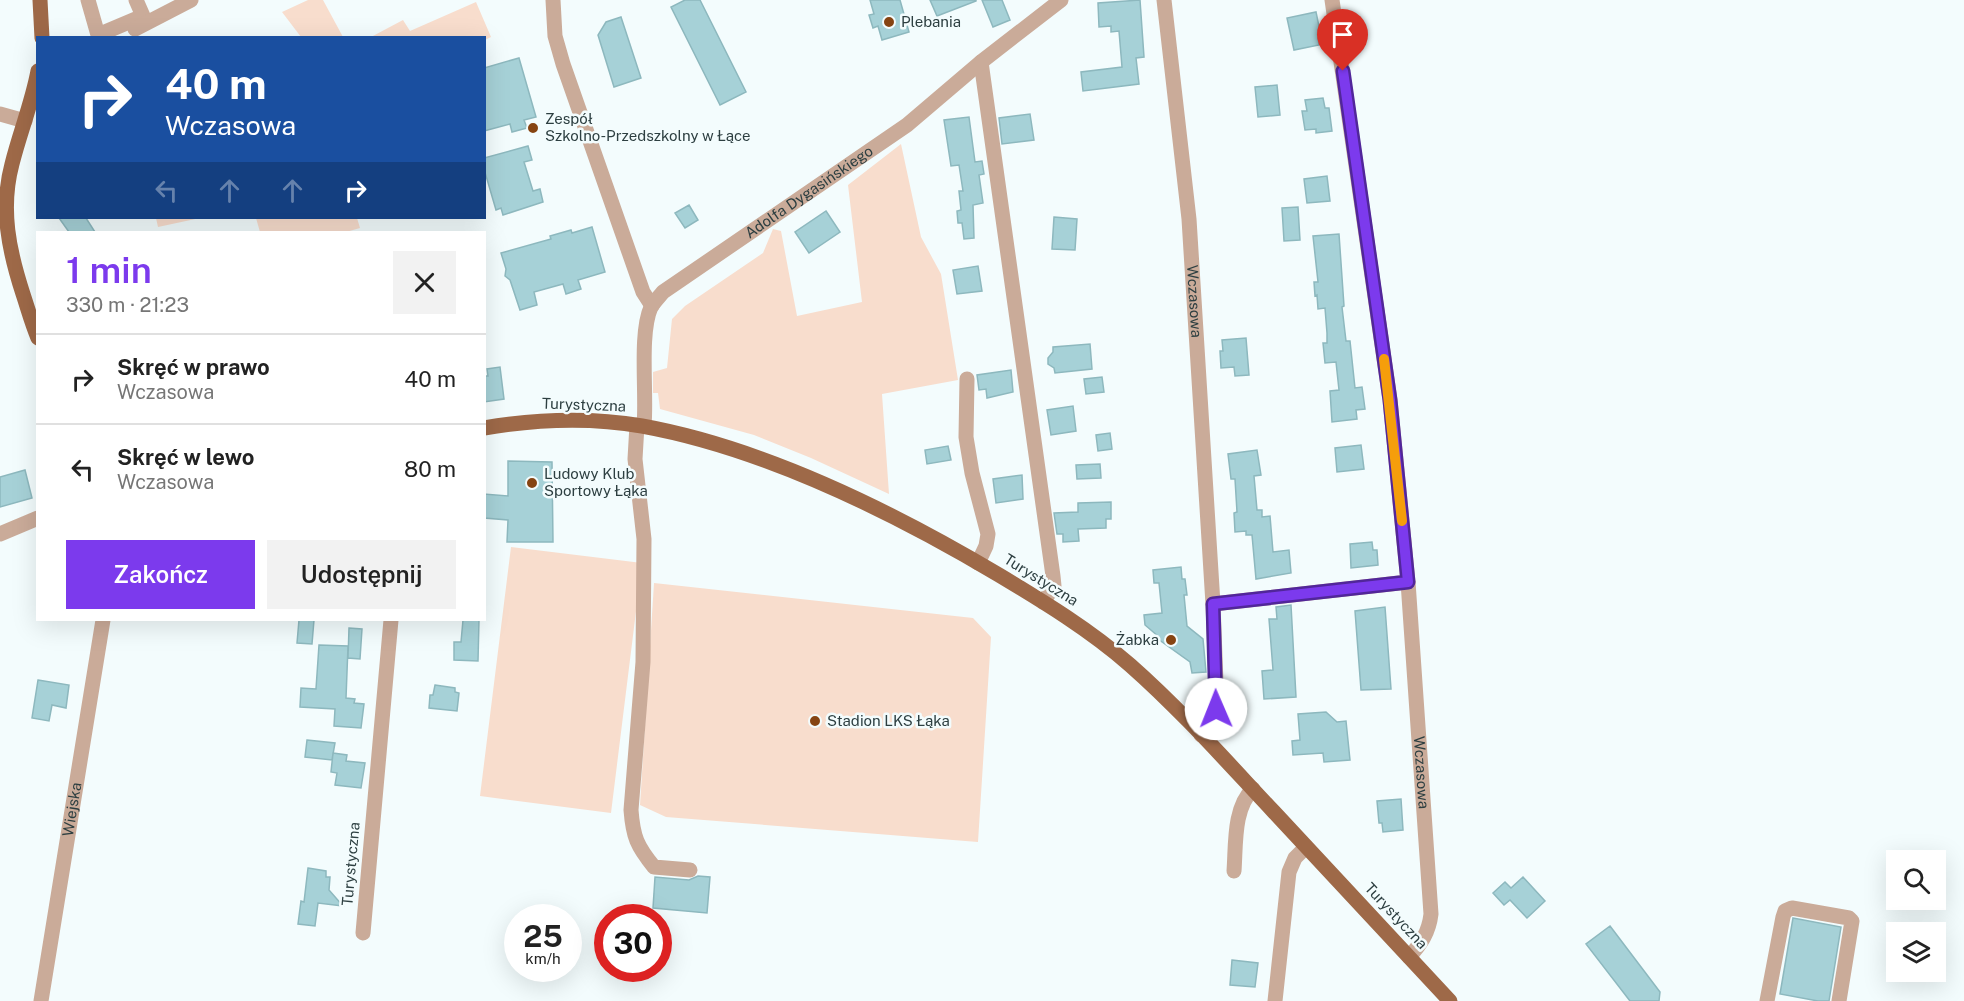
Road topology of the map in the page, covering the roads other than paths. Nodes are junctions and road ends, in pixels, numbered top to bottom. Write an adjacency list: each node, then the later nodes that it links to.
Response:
1 (40, 0): 9 (main road)
2 (88, 0): 3 (street)
3 (136, 0)
4 (191, 0): 10 (street)
5 (553, 0): 15 (street)
6 (1061, 0): 11 (street, Adolfa Dygasińskiego)
7 (1164, 0): 25 (street, Wczasowa)
8 (1332, 0): 23 (street, Wczasowa)
9 (42, 36)
10 (119, 36)
11 (981, 63): 15 (street, Adolfa Dygasińskiego); 24 (street)
12 (36, 81): 14 (main road)
13 (0, 114): 14 (street)
14 (25, 121): 16 (main road)
15 (652, 306): 18 (street)
16 (36, 332)
17 (967, 379): 22 (street)
18 (640, 426): 19 (main road, Turystyczna); 22 (main road, Turystyczna); 31 (street)
19 (486, 429)
20 (36, 519): 21 (street)
21 (0, 534)
22 (978, 562): 24 (main road, Turystyczna)
23 (1408, 582): 25 (street); 34 (street, Wczasowa)
24 (1043, 602): 28 (main road, Turystyczna)
25 (1213, 604): 28 (street, Wczasowa)
26 (103, 621): 35 (street, Wiejska)
27 (391, 621): 33 (street, Turystyczna)
28 (1201, 735): 29 (main road, Turystyczna)
29 (1253, 789): 30 (main road, Turystyczna); 32 (street)
30 (1306, 847): 34 (main road, Turystyczna); 36 (street)
31 (690, 870)
32 (1234, 871)
33 (363, 933)
34 (1409, 957): 37 (main road, Turystyczna)
35 (42, 1001)
36 (1275, 1001)
37 (1450, 1001)
38 (1767, 1001): 39 (street)
39 (1839, 1001)

